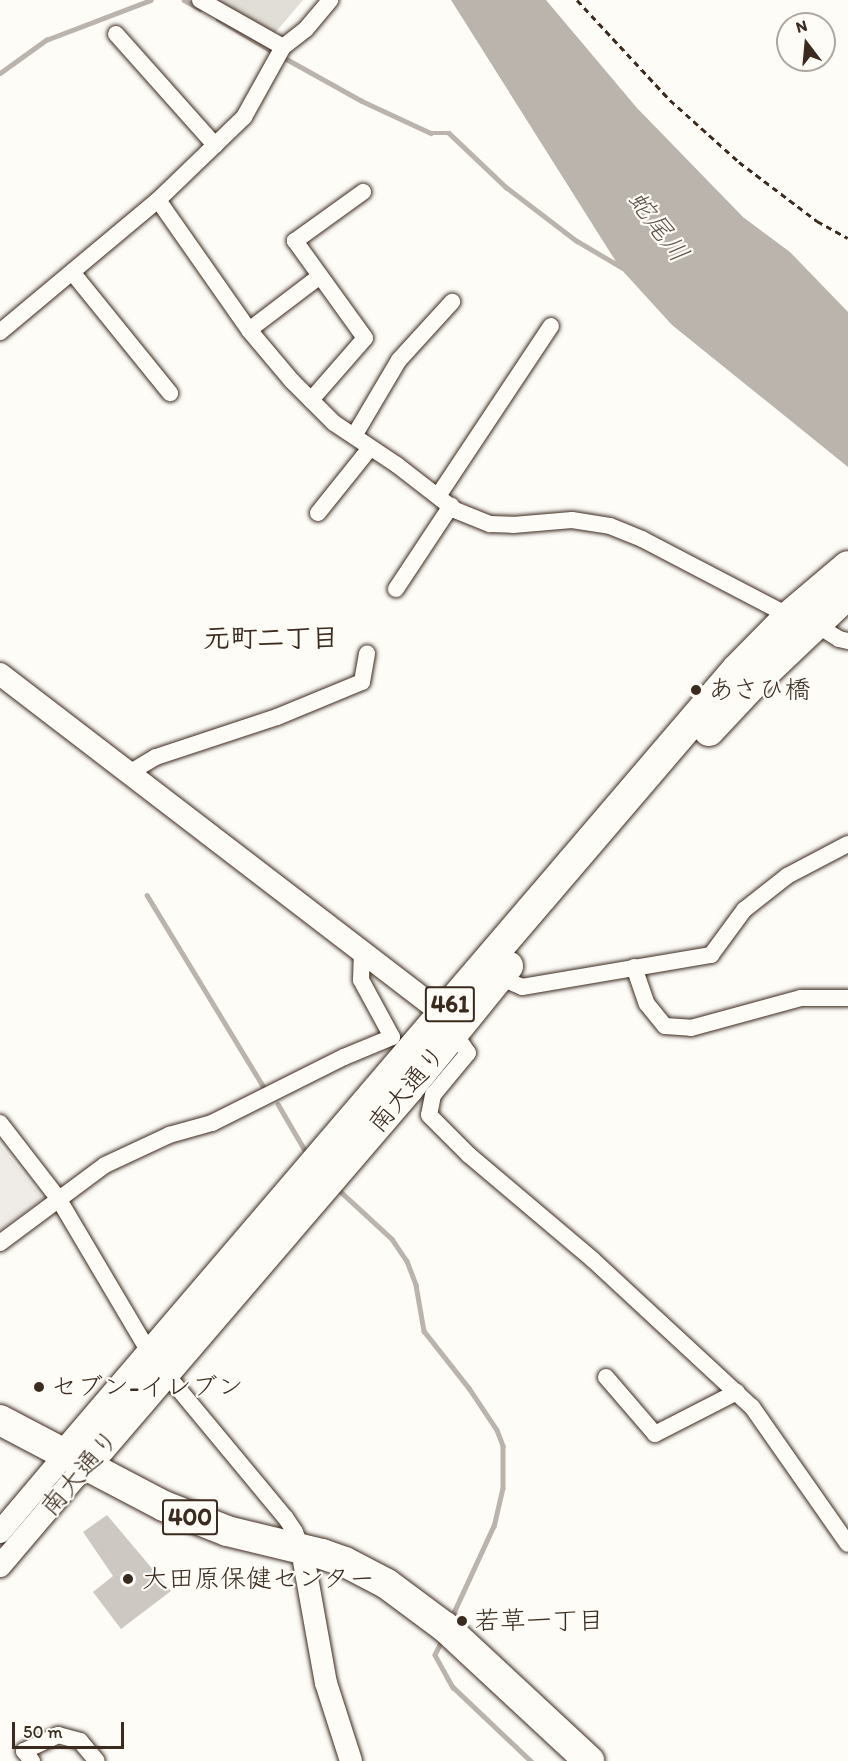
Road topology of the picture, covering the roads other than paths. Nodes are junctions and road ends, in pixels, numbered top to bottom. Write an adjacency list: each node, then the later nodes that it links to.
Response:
1 (200, 0): 4 (street)
2 (330, 0): 4 (street)
3 (116, 34): 5 (street)
4 (283, 47): 5 (street)
5 (215, 145): 7 (street)
6 (363, 192): 9 (street)
7 (158, 200): 8 (street); 12 (street)
8 (72, 272): 13 (street); 14 (street)
9 (320, 276): 12 (street); 15 (street)
10 (452, 302): 16 (street)
11 (551, 326): 18 (street)
12 (249, 330): 15 (street)
13 (0, 332)
14 (170, 393)
15 (311, 400): 16 (street)
16 (354, 436): 17 (street)
17 (370, 447): 18 (street); 19 (street)
18 (444, 501): 21 (street); 23 (street)
19 (318, 513)
20 (848, 566): 23 (highway, 南大通り / 461)
21 (396, 589)
22 (848, 594): 23 (highway, 南大通り / 461)
23 (802, 620): 24 (street); 31 (highway, 南大通り / 461); 33 (highway, 南大通り / 461)
24 (848, 641)
25 (367, 653): 27 (street)
26 (0, 674): 27 (street)
27 (129, 773): 29 (street)
28 (848, 844): 30 (street)
29 (362, 952): 33 (street); 35 (street)
30 (634, 967): 31 (street); 32 (street)
31 (499, 977): 33 (highway, 南大通り / 461)
32 (848, 998)
33 (448, 1024): 37 (highway, 南大通り / 461); 39 (street)
34 (0, 1123): 35 (street)
35 (58, 1198): 36 (street); 37 (street)
36 (0, 1243)
37 (158, 1365): 41 (highway, 南大通り / 461); 44 (street)
38 (606, 1377): 39 (street)
39 (737, 1392): 43 (street)
40 (0, 1420): 41 (highway, 400)
41 (76, 1460): 42 (street, 南大通り); 44 (highway, 400); 45 (street, 南大通り)
42 (0, 1532)
43 (848, 1544)
44 (302, 1550): 48 (street); 49 (highway, 400)
45 (0, 1566)
46 (33, 1761): 47 (street)
47 (97, 1761)
48 (351, 1761)
49 (589, 1761)

